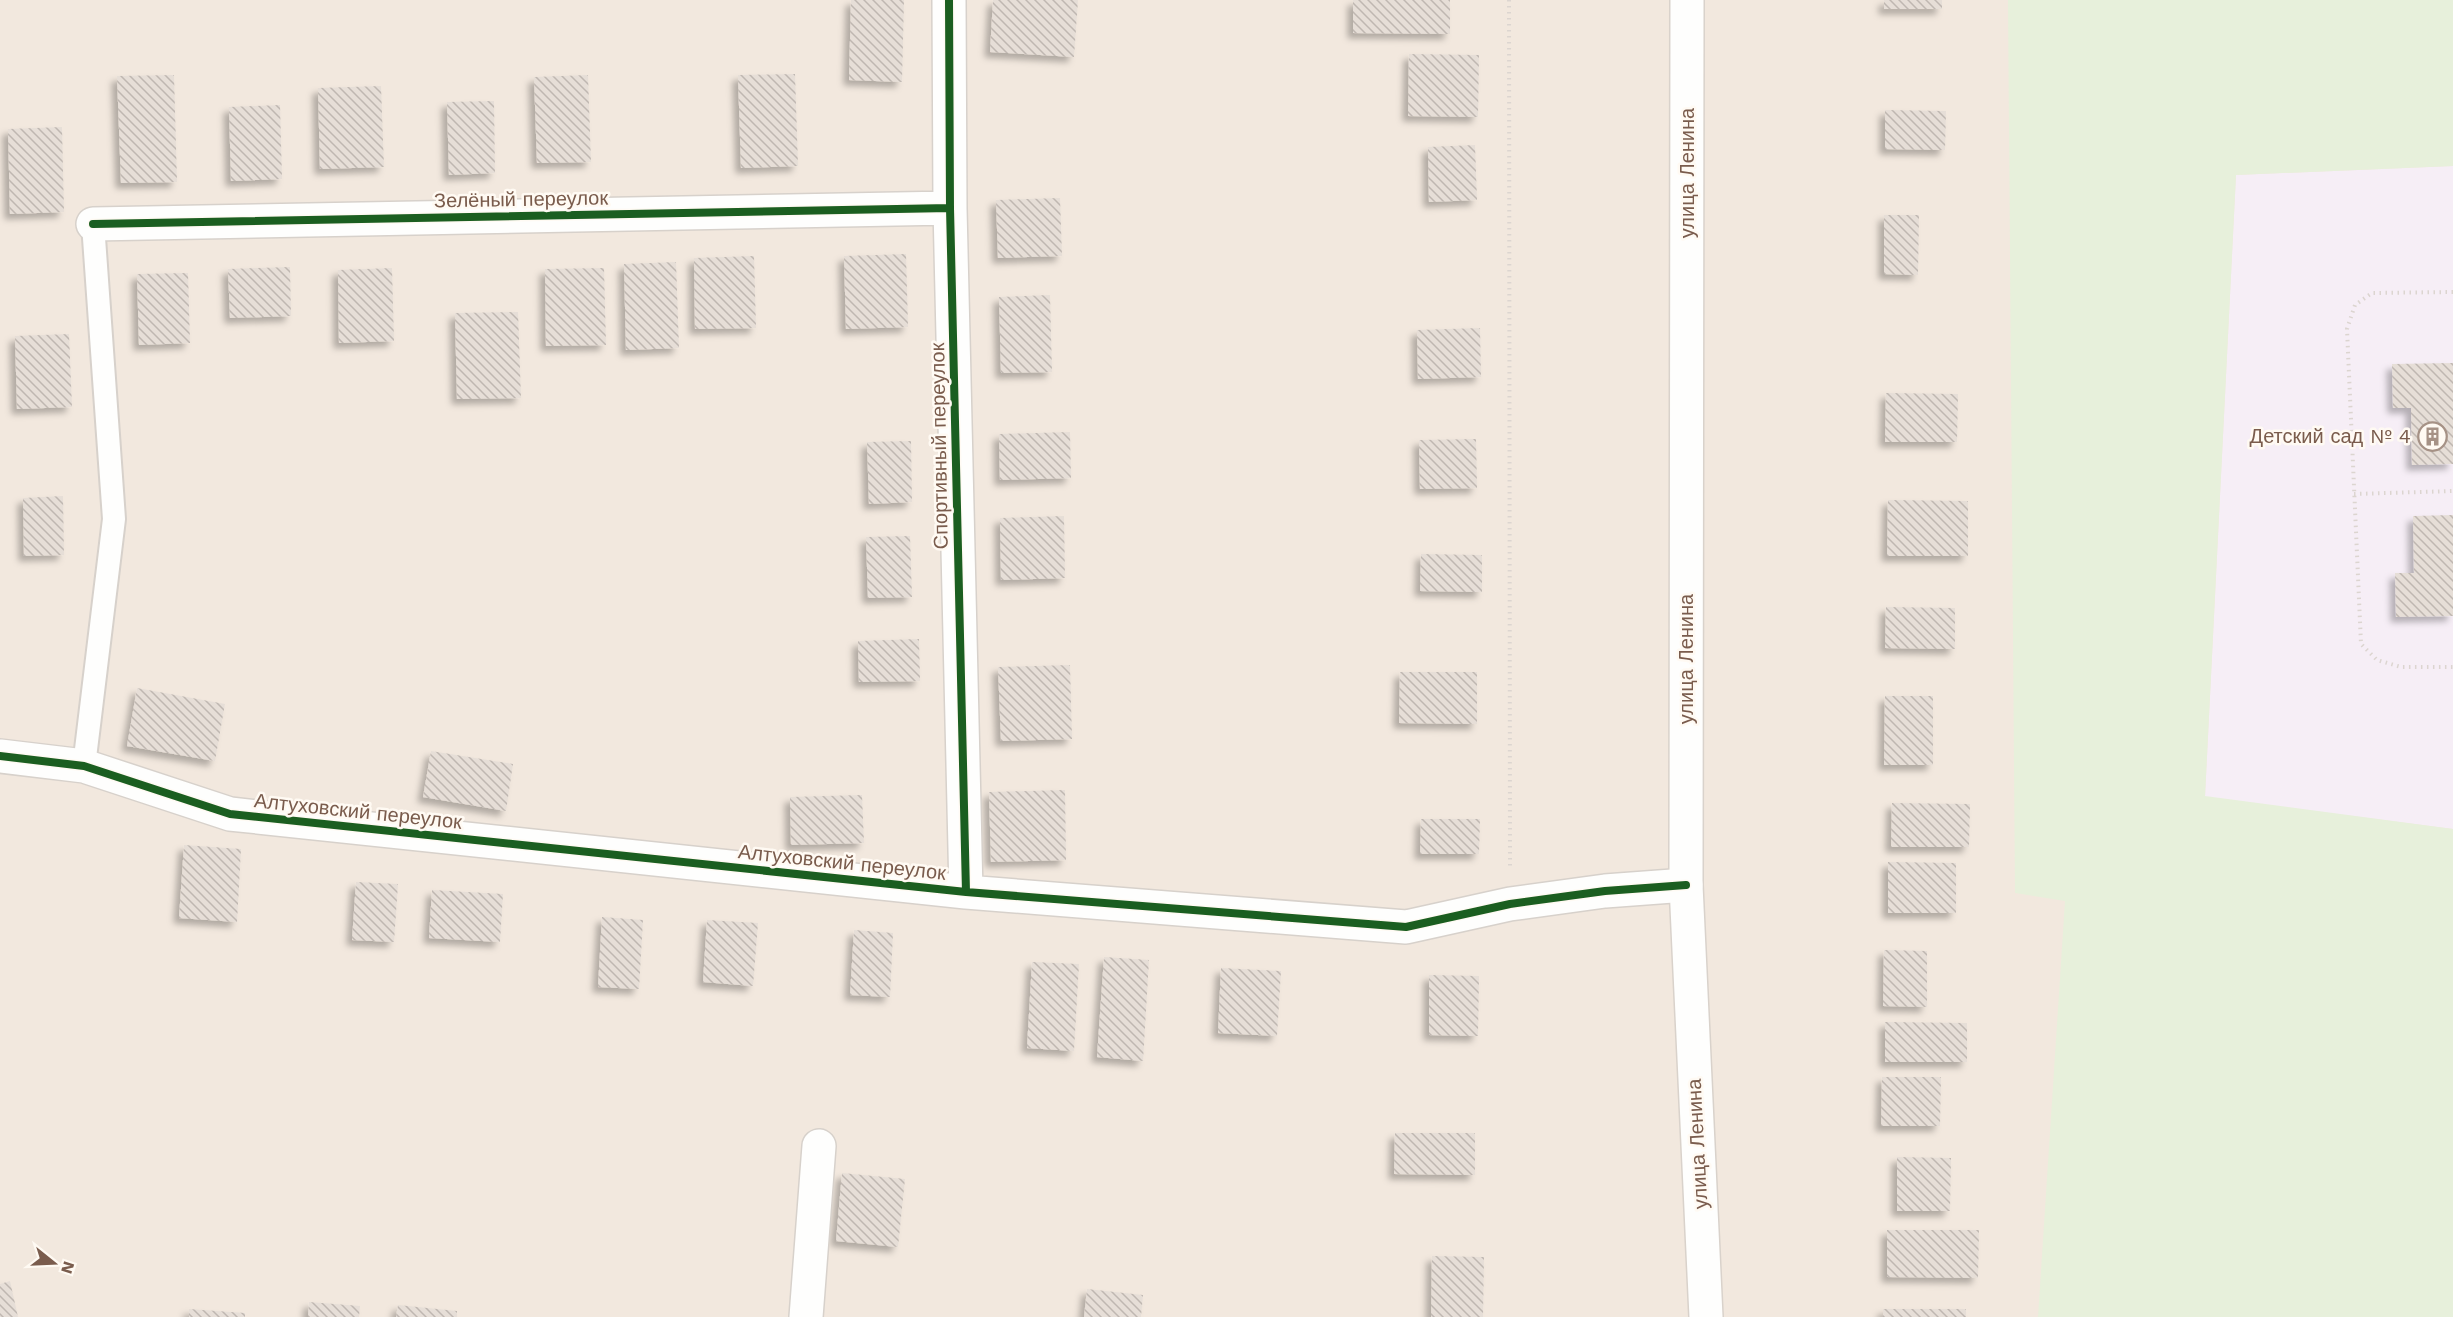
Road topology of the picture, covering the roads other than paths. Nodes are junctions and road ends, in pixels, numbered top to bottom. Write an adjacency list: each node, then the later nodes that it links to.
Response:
1 (950, 0): 3 (street, Спортивный переулок)
2 (1688, 0): 7 (street, улица Ленина)
3 (950, 208): 4 (street, Зелёный переулок); 8 (street, Спортивный переулок)
4 (93, 224): 6 (lane)
5 (0, 756): 6 (street, Алтуховский переулок)
6 (84, 766): 8 (street, Алтуховский переулок)
7 (1686, 885): 8 (street, Алтуховский переулок); 11 (street, улица Ленина)
8 (966, 892)
9 (819, 1146): 10 (street)
10 (806, 1317)
11 (1706, 1317)

